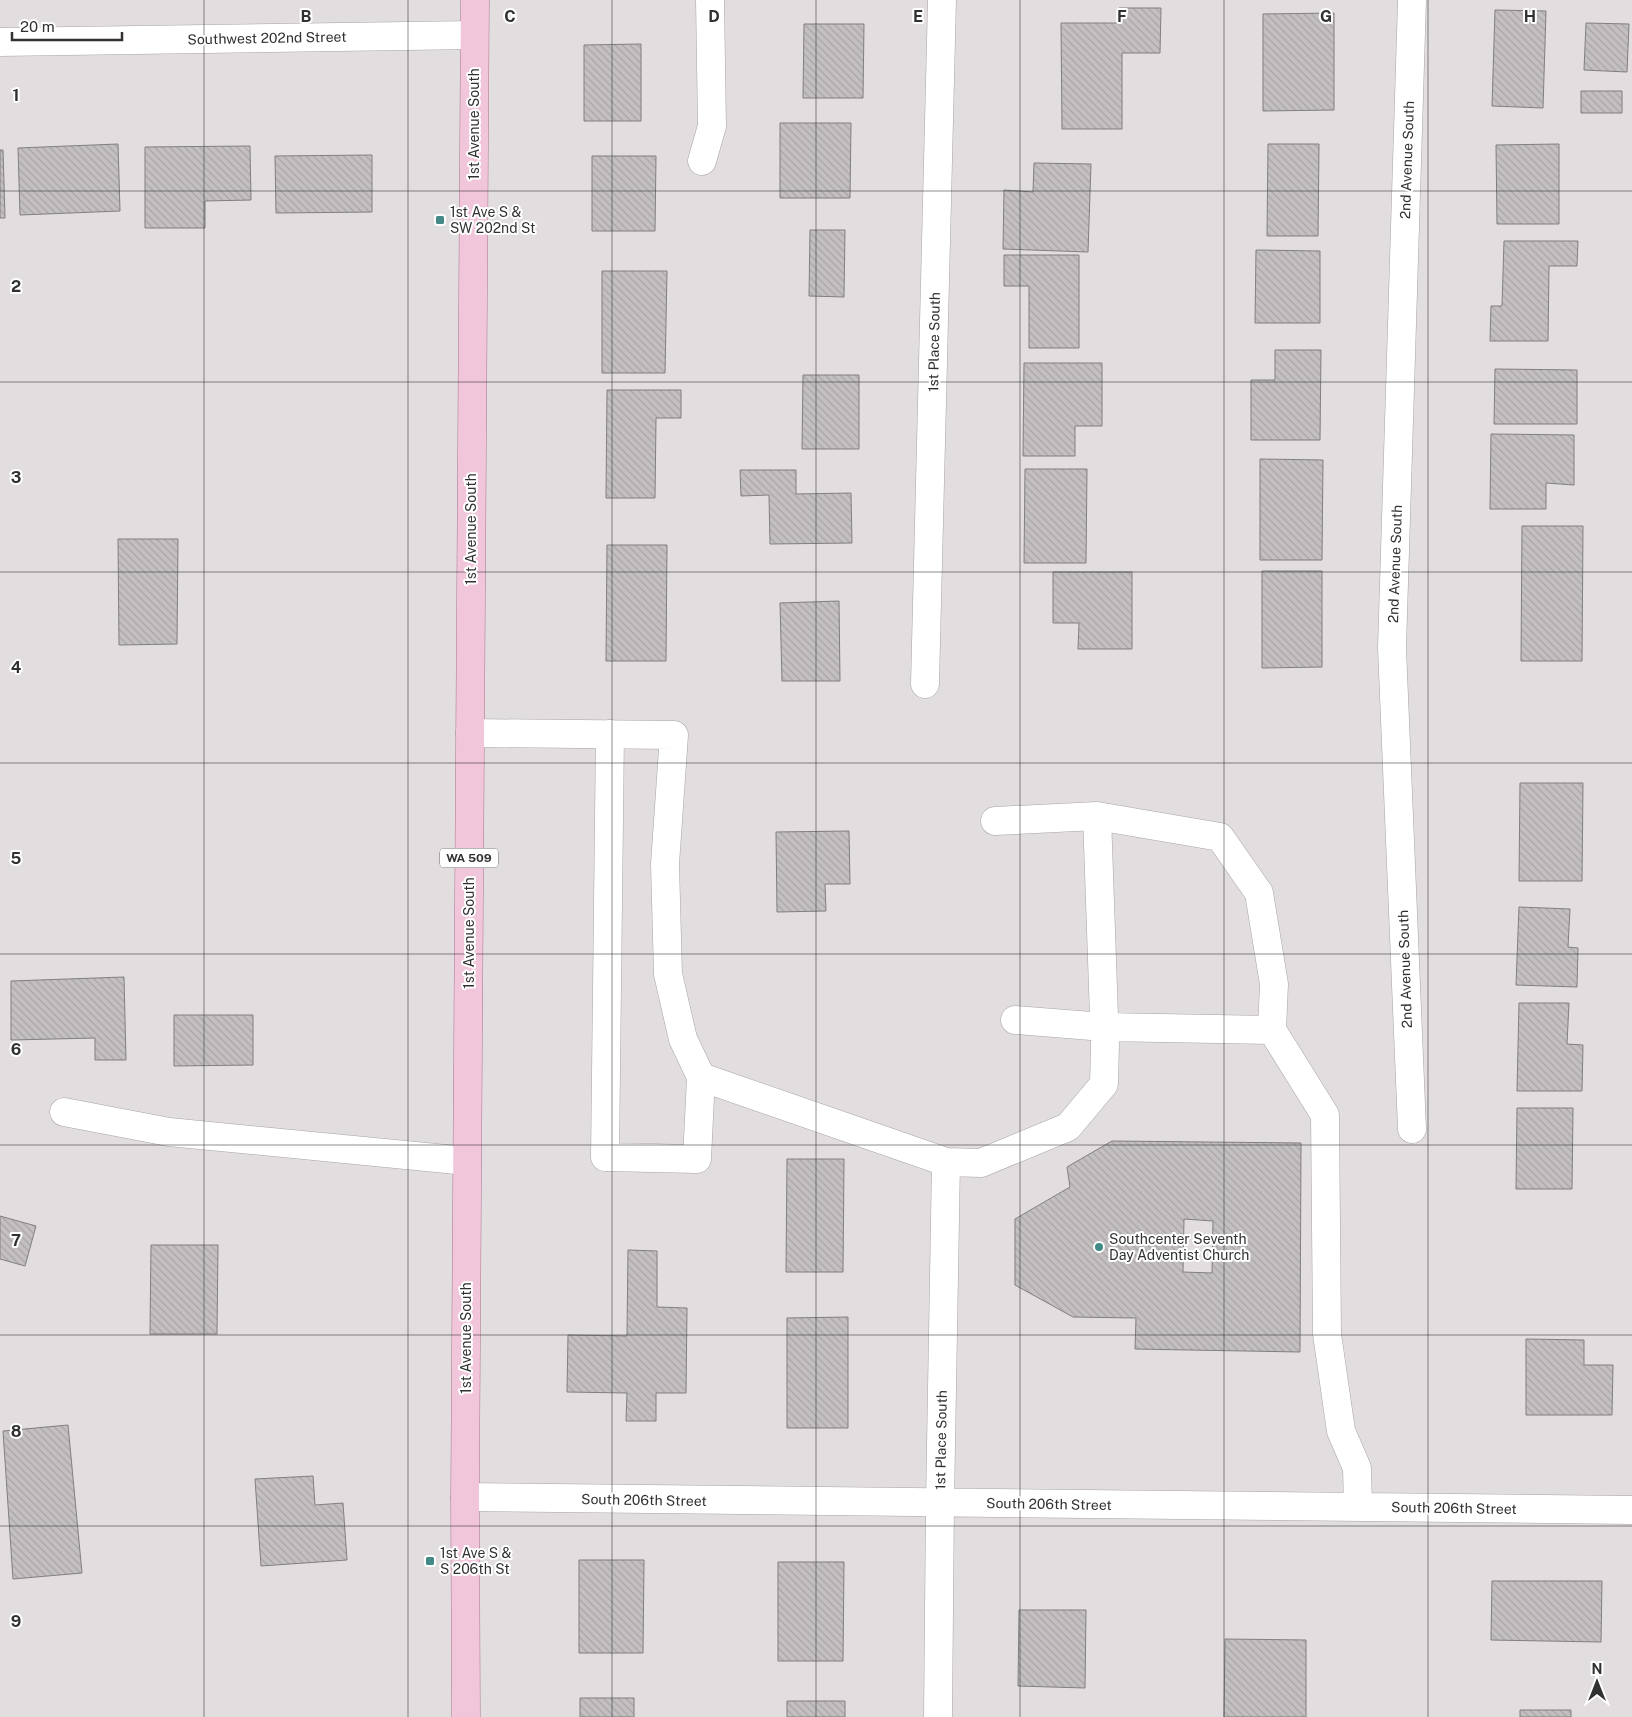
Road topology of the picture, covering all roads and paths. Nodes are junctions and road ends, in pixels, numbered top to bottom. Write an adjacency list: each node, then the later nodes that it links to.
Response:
1 (475, 0): 5 (main road, 1st Avenue South / WA 509)
2 (710, 0): 7 (street)
3 (942, 0): 8 (street, 1st Place South)
4 (1412, 0): 18 (street, 2nd Avenue South)
5 (474, 36): 6 (street, Southwest 202nd Street); 9 (main road, 1st Avenue South / WA 509)
6 (0, 42)
7 (702, 161)
8 (925, 684)
9 (470, 734): 10 (street); 19 (main road, 1st Avenue South / WA 509)
10 (610, 734): 16 (street); 16 (street)
11 (1097, 816): 12 (street); 14 (street); 15 (street)
12 (995, 821)
13 (1015, 1020): 14 (street)
14 (1104, 1026): 15 (street); 20 (street)
15 (1272, 1030): 23 (street)
16 (701, 1077): 20 (street)
17 (64, 1112): 19 (street)
18 (1412, 1128)
19 (467, 1161): 21 (main road, 1st Avenue South / WA 509)
20 (946, 1162): 22 (street, 1st Place South)
21 (465, 1497): 22 (street, South 206th Street); 25 (main road, 1st Avenue South / WA 509)
22 (940, 1503): 23 (street, South 206th Street); 26 (street, 1st Place South)
23 (1358, 1507): 24 (street, South 206th Street)
24 (1632, 1510)
25 (466, 1717)
26 (938, 1717)

